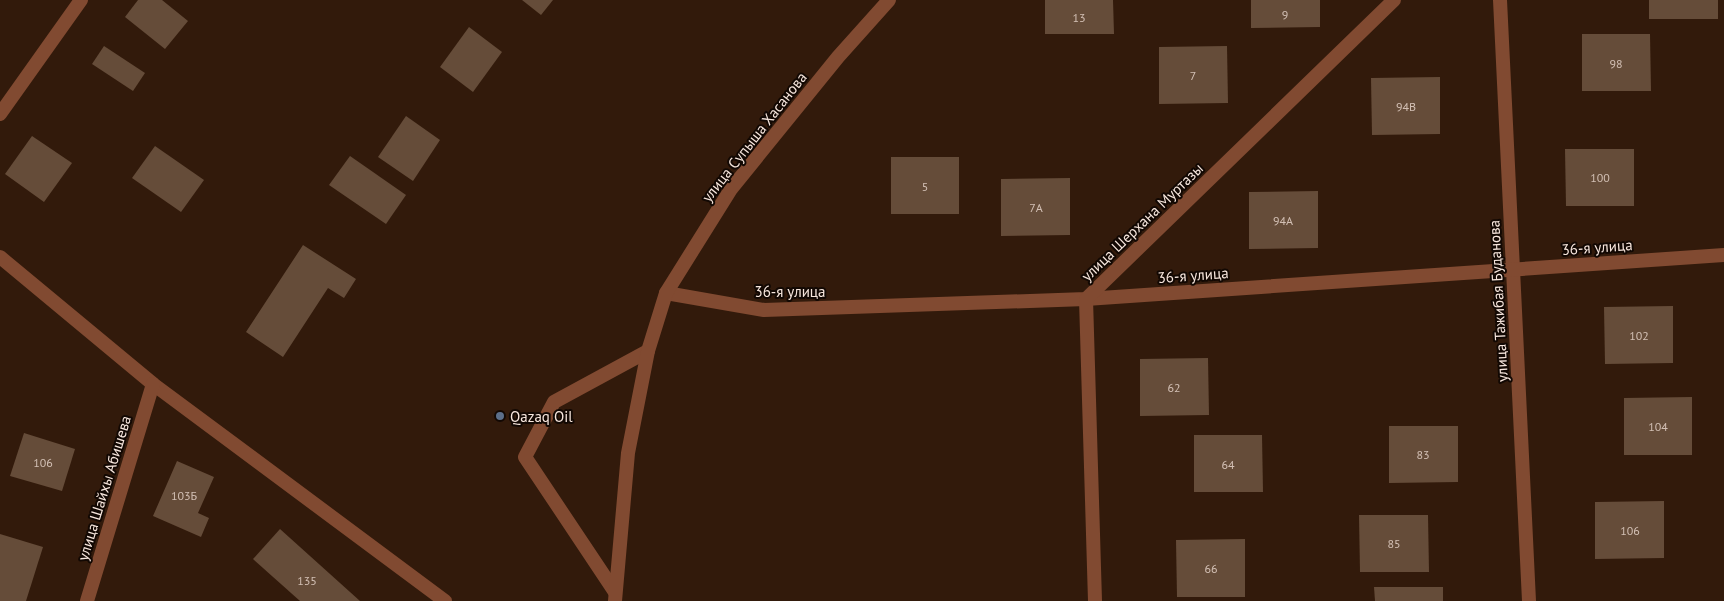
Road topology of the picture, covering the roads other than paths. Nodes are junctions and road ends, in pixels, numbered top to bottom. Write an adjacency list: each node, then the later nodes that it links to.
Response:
1 (81, 0): 5 (street)
2 (889, 0): 9 (street, улица Супыша Хасанова)
3 (1394, 0): 10 (street, улица Шерхана Муртазы)
4 (1500, 0): 8 (street, улица Тажибая Буданова)
5 (0, 114)
6 (1724, 255): 8 (street, 36-я улица)
7 (0, 257): 12 (street)
8 (1513, 268): 10 (street, 36-я улица); 17 (street, улица Тажибая Буданова)
9 (666, 293): 10 (street, 36-я улица); 11 (street, улица Супыша Хасанова)
10 (1086, 299): 16 (street, улица Шерхана Муртазы)
11 (648, 351): 13 (street, улица Супыша Хасанова); 13 (street)
12 (153, 384): 14 (street, улица Шайхы Абишева); 15 (street)
13 (615, 597)
14 (87, 601)
15 (445, 601)
16 (1096, 601)
17 (1529, 601)

